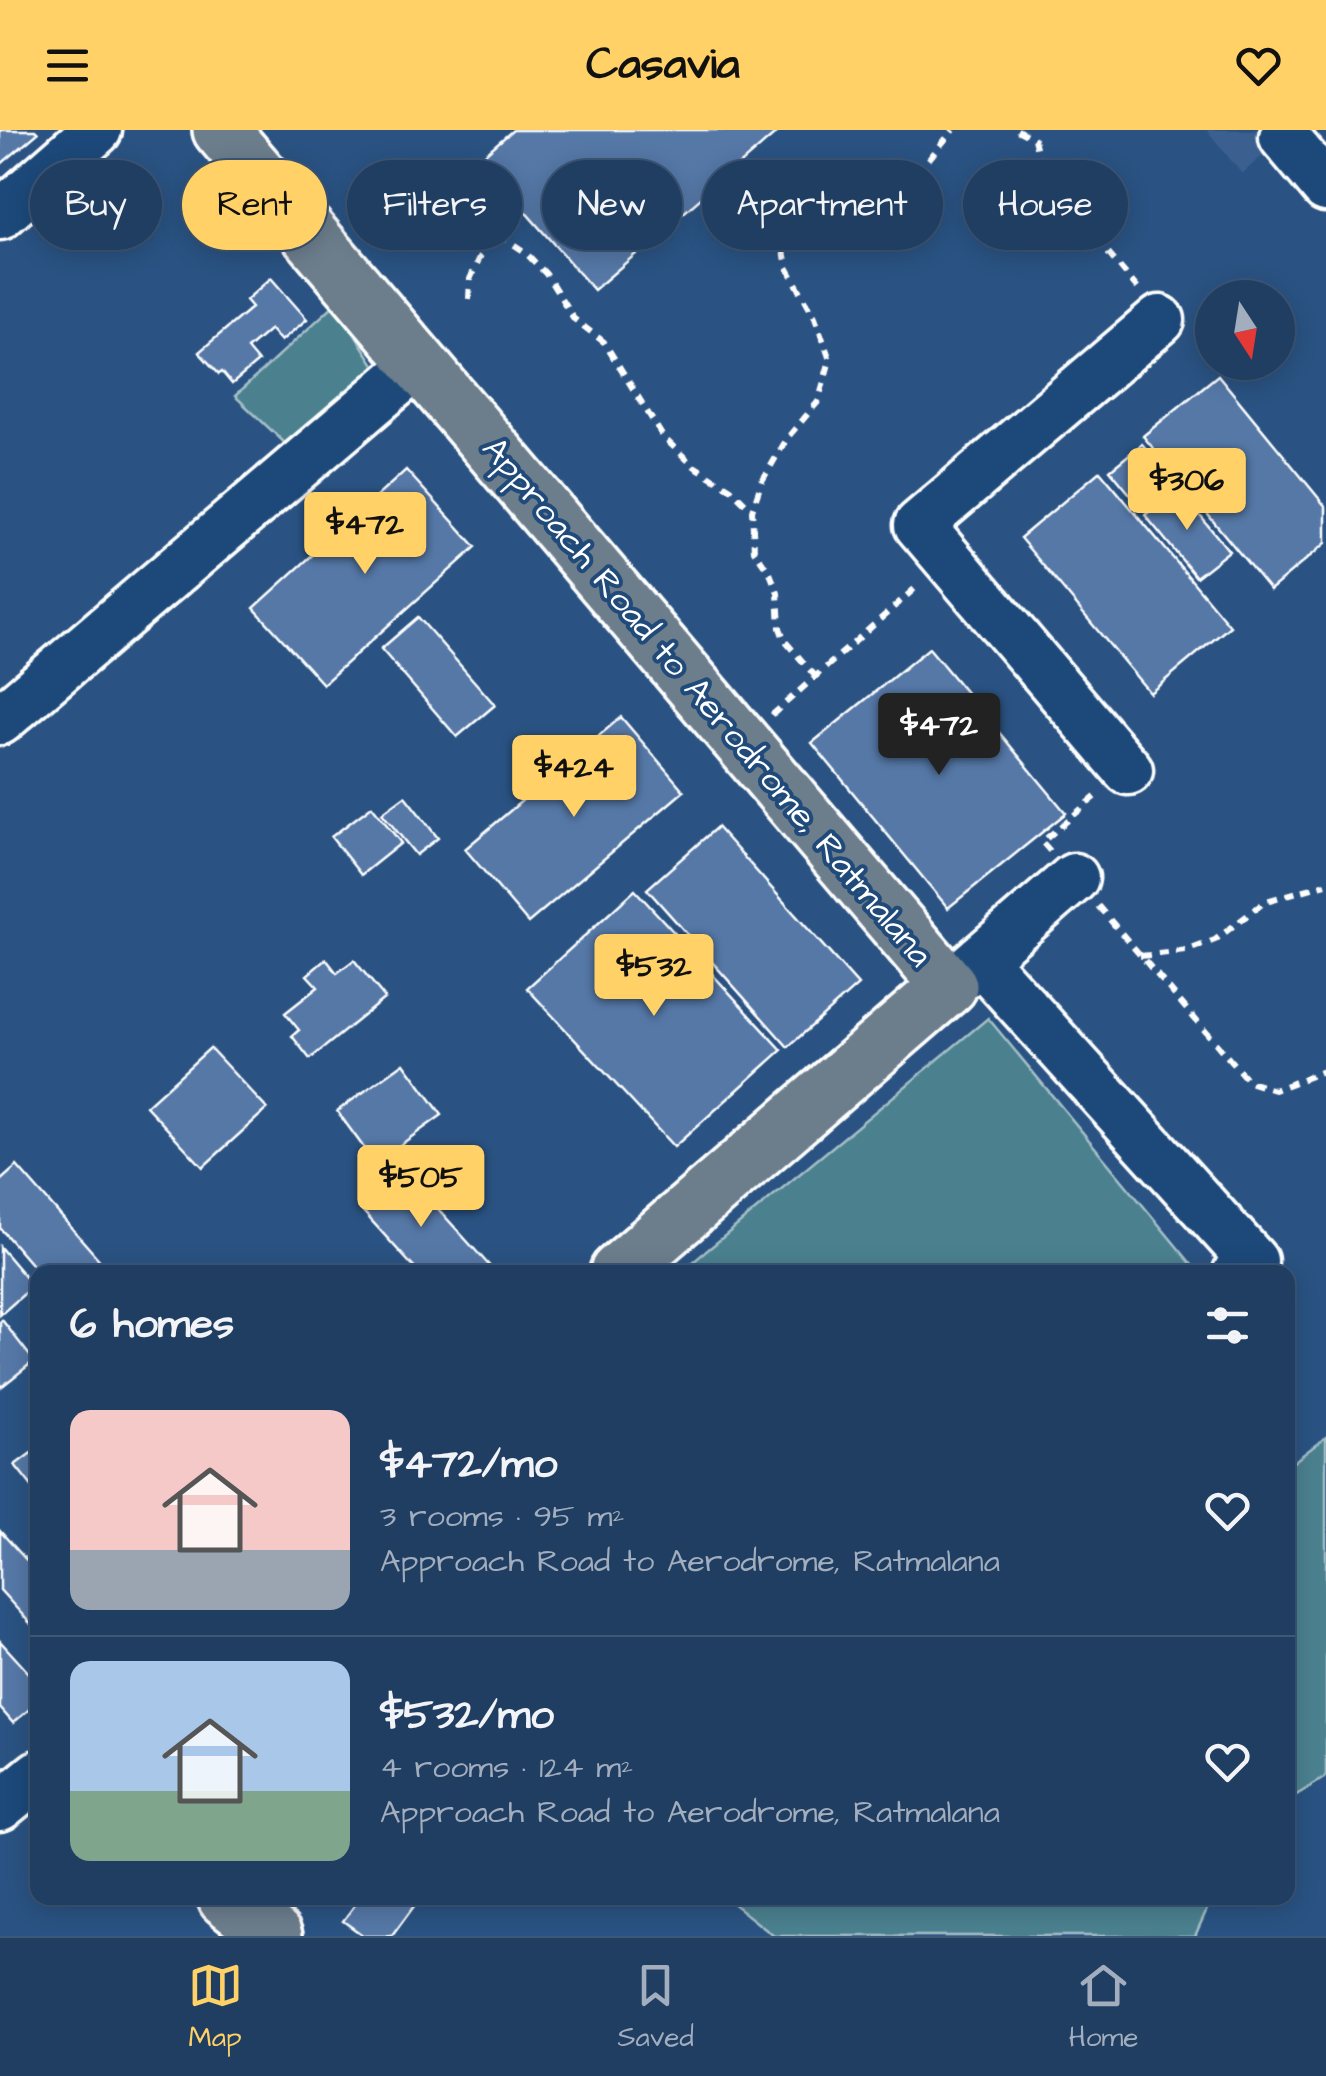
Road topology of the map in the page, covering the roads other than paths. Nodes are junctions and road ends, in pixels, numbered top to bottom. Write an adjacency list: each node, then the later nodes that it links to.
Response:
1 (97, 130): 5 (street)
2 (221, 130): 7 (main road, Approach Road to Aerodrome, Ratmalana)
3 (1284, 136): 4 (street)
4 (1326, 187)
5 (0, 215)
6 (1160, 320): 9 (street)
7 (419, 363): 8 (street); 11 (main road, Approach Road to Aerodrome, Ratmalana)
8 (0, 720)
9 (1128, 770)
10 (1074, 878): 11 (street)
11 (964, 973): 12 (main road, Approach Road to Aerodrome, Ratmalana); 13 (street)
12 (626, 1265)
13 (1248, 1265)
14 (30, 1782): 15 (street)
15 (0, 1806)
16 (235, 1905): 17 (main road)
17 (274, 1936)

